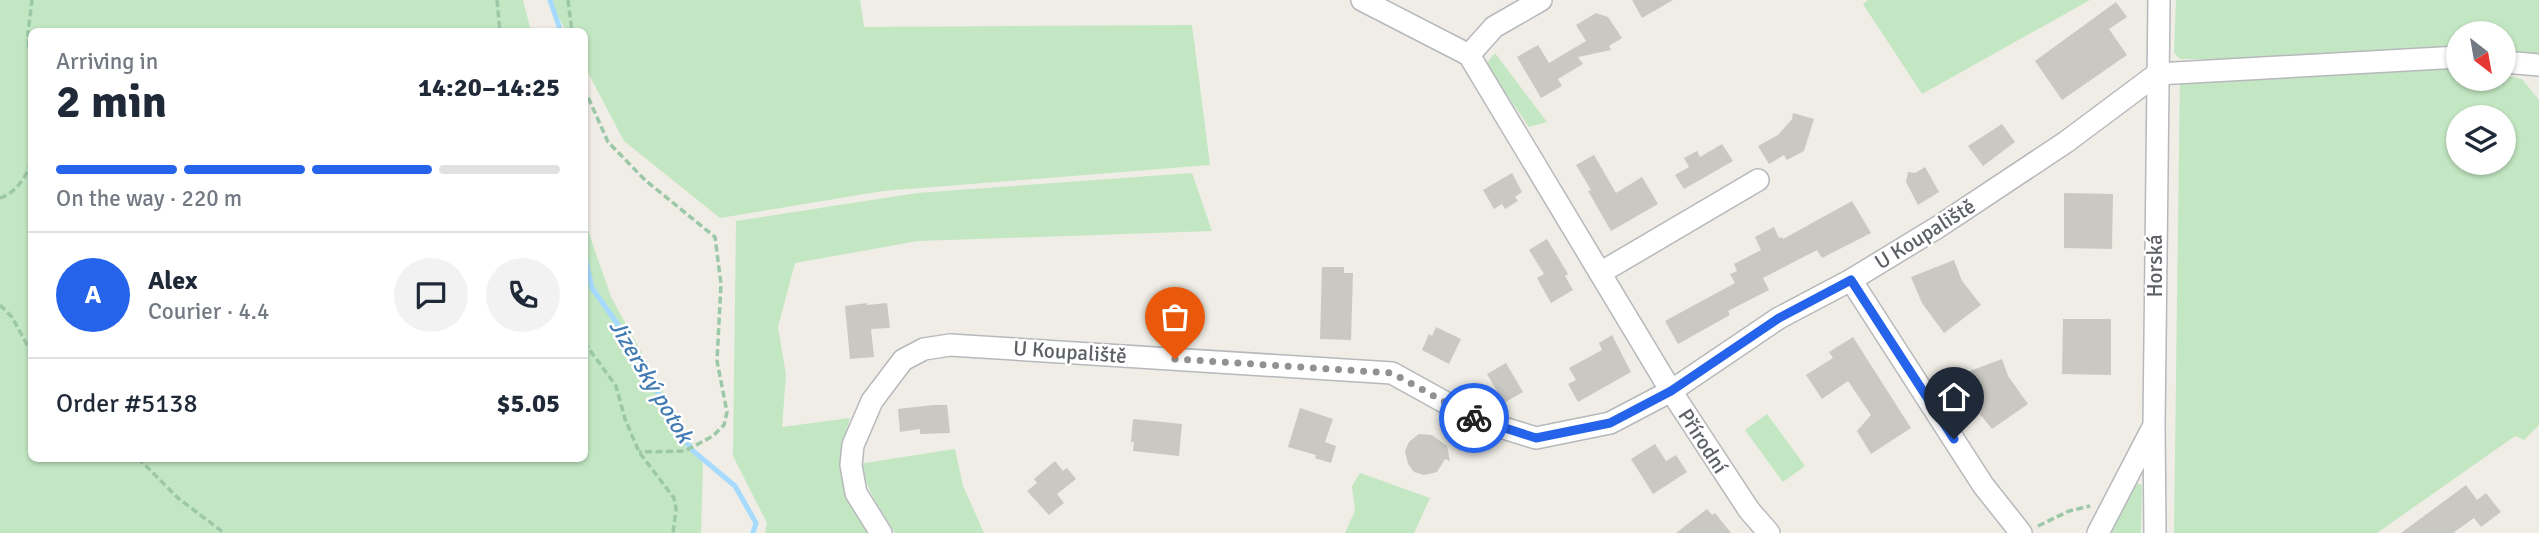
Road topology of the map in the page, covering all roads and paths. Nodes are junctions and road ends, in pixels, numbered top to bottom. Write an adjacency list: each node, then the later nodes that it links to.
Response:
1 (32, 0): 7 (path)
2 (497, 0): 8 (path)
3 (568, 0): 9 (path)
4 (1362, 0): 10 (street)
5 (1541, 0): 10 (street)
6 (2159, 0): 14 (street, Horská)
7 (29, 28)
8 (500, 28)
9 (572, 28)
10 (1469, 55): 19 (street, Přírodní)
11 (2446, 58): 14 (street)
12 (2516, 63): 13 (street)
13 (2539, 65)
14 (2157, 74): 20 (street, U Koupaliště); 25 (street, Horská)
15 (588, 97): 26 (path)
16 (28, 173): 18 (path)
17 (1758, 180): 19 (street)
18 (0, 198)
19 (1600, 273): 24 (street, Přírodní)
20 (1851, 280): 24 (street, U Koupaliště); 29 (street)
21 (0, 304): 22 (path)
22 (28, 347)
23 (588, 348): 26 (path)
24 (1671, 391): 32 (street, U Koupaliště); 33 (street, Přírodní)
25 (2154, 425): 28 (street); 35 (street, Horská)
26 (639, 452): 31 (path)
27 (142, 462): 30 (path)
28 (2116, 499): 29 (path); 34 (street)
29 (2028, 530)
30 (224, 533)
31 (673, 533)
32 (881, 533)
33 (1769, 533)
34 (2098, 533)
35 (2155, 533)

